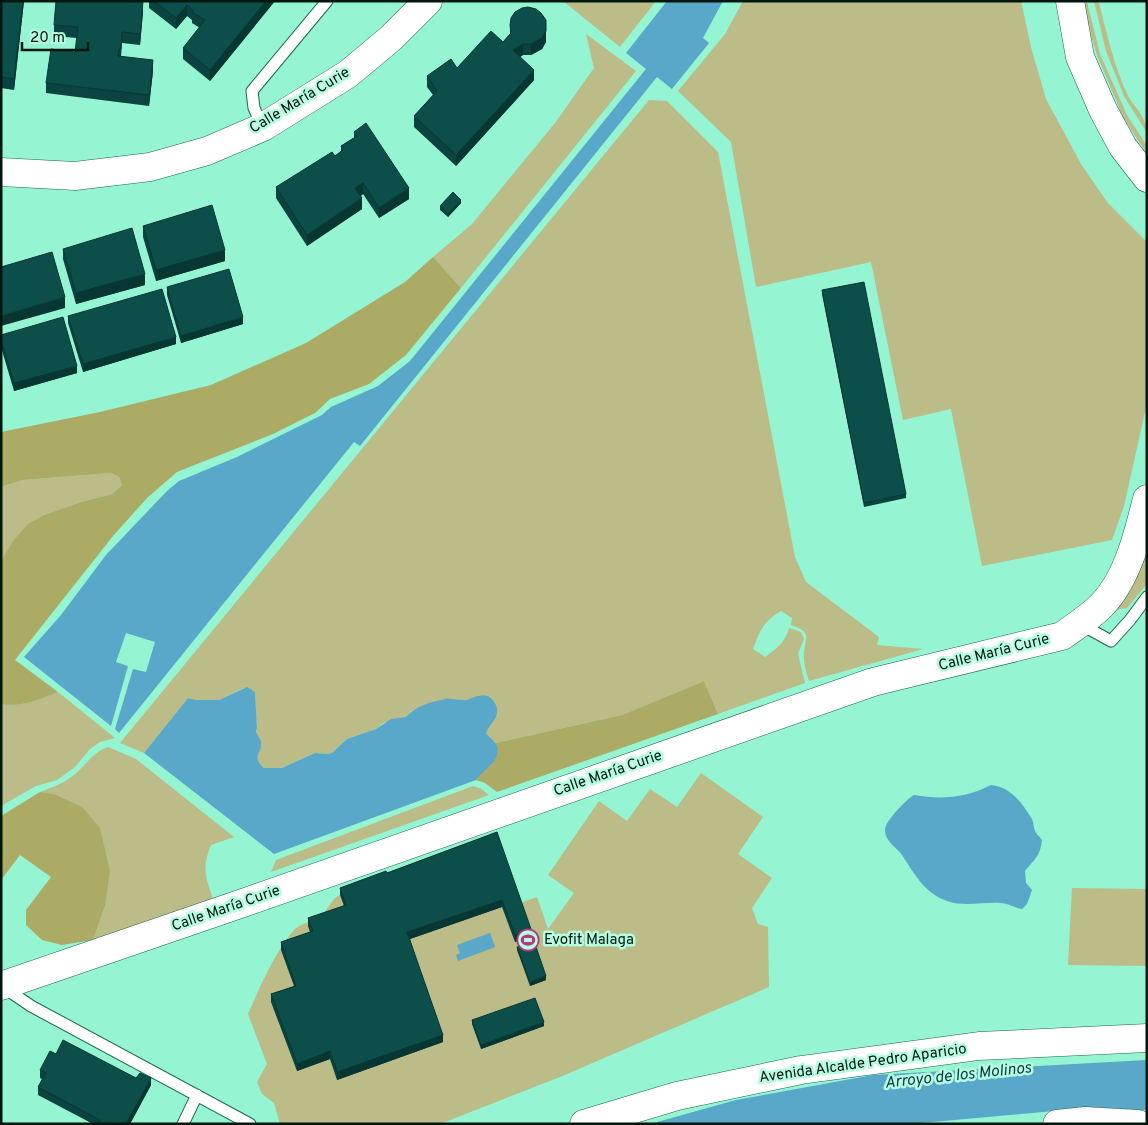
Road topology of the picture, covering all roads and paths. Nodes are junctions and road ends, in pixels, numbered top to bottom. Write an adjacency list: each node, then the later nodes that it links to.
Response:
1 (328, 1): 4 (lane)
2 (428, 1): 4 (street, Calle María Curie)
3 (1070, 1): 6 (street)
4 (263, 127): 5 (street, Calle María Curie)
5 (1, 172)
6 (1147, 178)
7 (1147, 499): 9 (street, Calle María Curie)
8 (1147, 598): 9 (lane)
9 (1080, 624): 10 (street, Calle María Curie)
10 (1, 986): 12 (lane)
11 (1147, 1038): 15 (street, Avenida Alcalde Pedro Aparicio)
12 (197, 1095): 13 (lane); 14 (lane)
13 (183, 1124)
14 (250, 1124)
15 (584, 1124)
16 (1057, 1124): 17 (street)
17 (1138, 1124)

